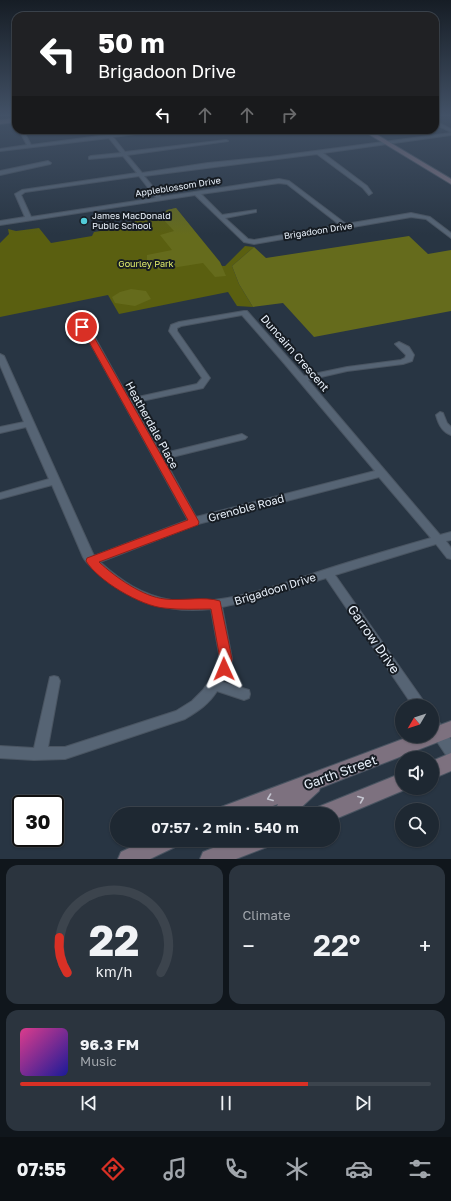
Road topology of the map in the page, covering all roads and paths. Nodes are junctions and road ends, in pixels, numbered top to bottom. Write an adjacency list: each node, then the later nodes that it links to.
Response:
1 (125, 154): 5 (street); 8 (street)
2 (301, 154): 8 (street)
3 (321, 154): 10 (street)
4 (404, 154): 9 (main road)
5 (91, 158)
6 (48, 163): 7 (street)
7 (0, 172)
8 (141, 174): 12 (street); 15 (street)
9 (451, 182)
10 (369, 193)
11 (197, 194): 12 (street, Appleblossom Drive); 14 (street, Brigadoon Drive); 17 (street, Appleblossom Drive)
12 (160, 199): 15 (street, Appleblossom Drive)
13 (254, 212): 14 (street)
14 (220, 217): 17 (street, Brigadoon Drive)
15 (29, 219): 16 (street, Appleblossom Drive)
16 (0, 223)
17 (344, 226): 18 (street, Brigadoon Drive)
18 (451, 236)
19 (73, 324): 24 (street, Heatherdale Place)
20 (399, 344): 23 (street)
21 (0, 356): 22 (street, Brigadoon Drive)
22 (4, 374): 26 (street, Brigadoon Drive)
23 (302, 379): 24 (street, Duncairn Crescent); 31 (street, Duncairn Crescent)
24 (126, 402): 30 (street, Heatherdale Place)
25 (440, 415): 28 (street)
26 (30, 423): 27 (street); 32 (street, Brigadoon Drive)
27 (0, 430)
28 (451, 432)
29 (242, 436): 30 (street)
30 (157, 458): 34 (street, Heatherdale Place)
31 (381, 473): 34 (street, Grenoble Road); 36 (street, Duncairn Crescent)
32 (54, 481): 33 (street); 38 (street, Brigadoon Drive)
33 (0, 496)
34 (194, 522): 38 (street, Grenoble Road)
35 (451, 536): 36 (street, Brigadoon Drive)
36 (438, 540): 37 (street, Duncairn Crescent); 39 (street, Brigadoon Drive)
37 (451, 555)
38 (91, 561): 40 (street, Brigadoon Drive)
39 (328, 573): 40 (street, Brigadoon Drive); 44 (street, Garrow Drive)
40 (216, 605): 42 (street)
41 (54, 681): 48 (street)
42 (214, 685): 43 (street); 48 (street)
43 (244, 694)
44 (415, 699)
45 (441, 729): 46 (street); 51 (main road, Garth Street)
46 (451, 751)
47 (0, 752): 48 (street)
48 (40, 753)
49 (451, 762): 50 (main road)
50 (439, 767)
51 (319, 779): 53 (main road, Garth Street, one-way to 53); 54 (main road)
52 (395, 785): 55 (main road, one-way to 52)
53 (246, 807)
54 (287, 807)
55 (340, 807)
56 (153, 847): 58 (main road)
57 (242, 847): 59 (main road)
58 (128, 859)
59 (210, 859)

